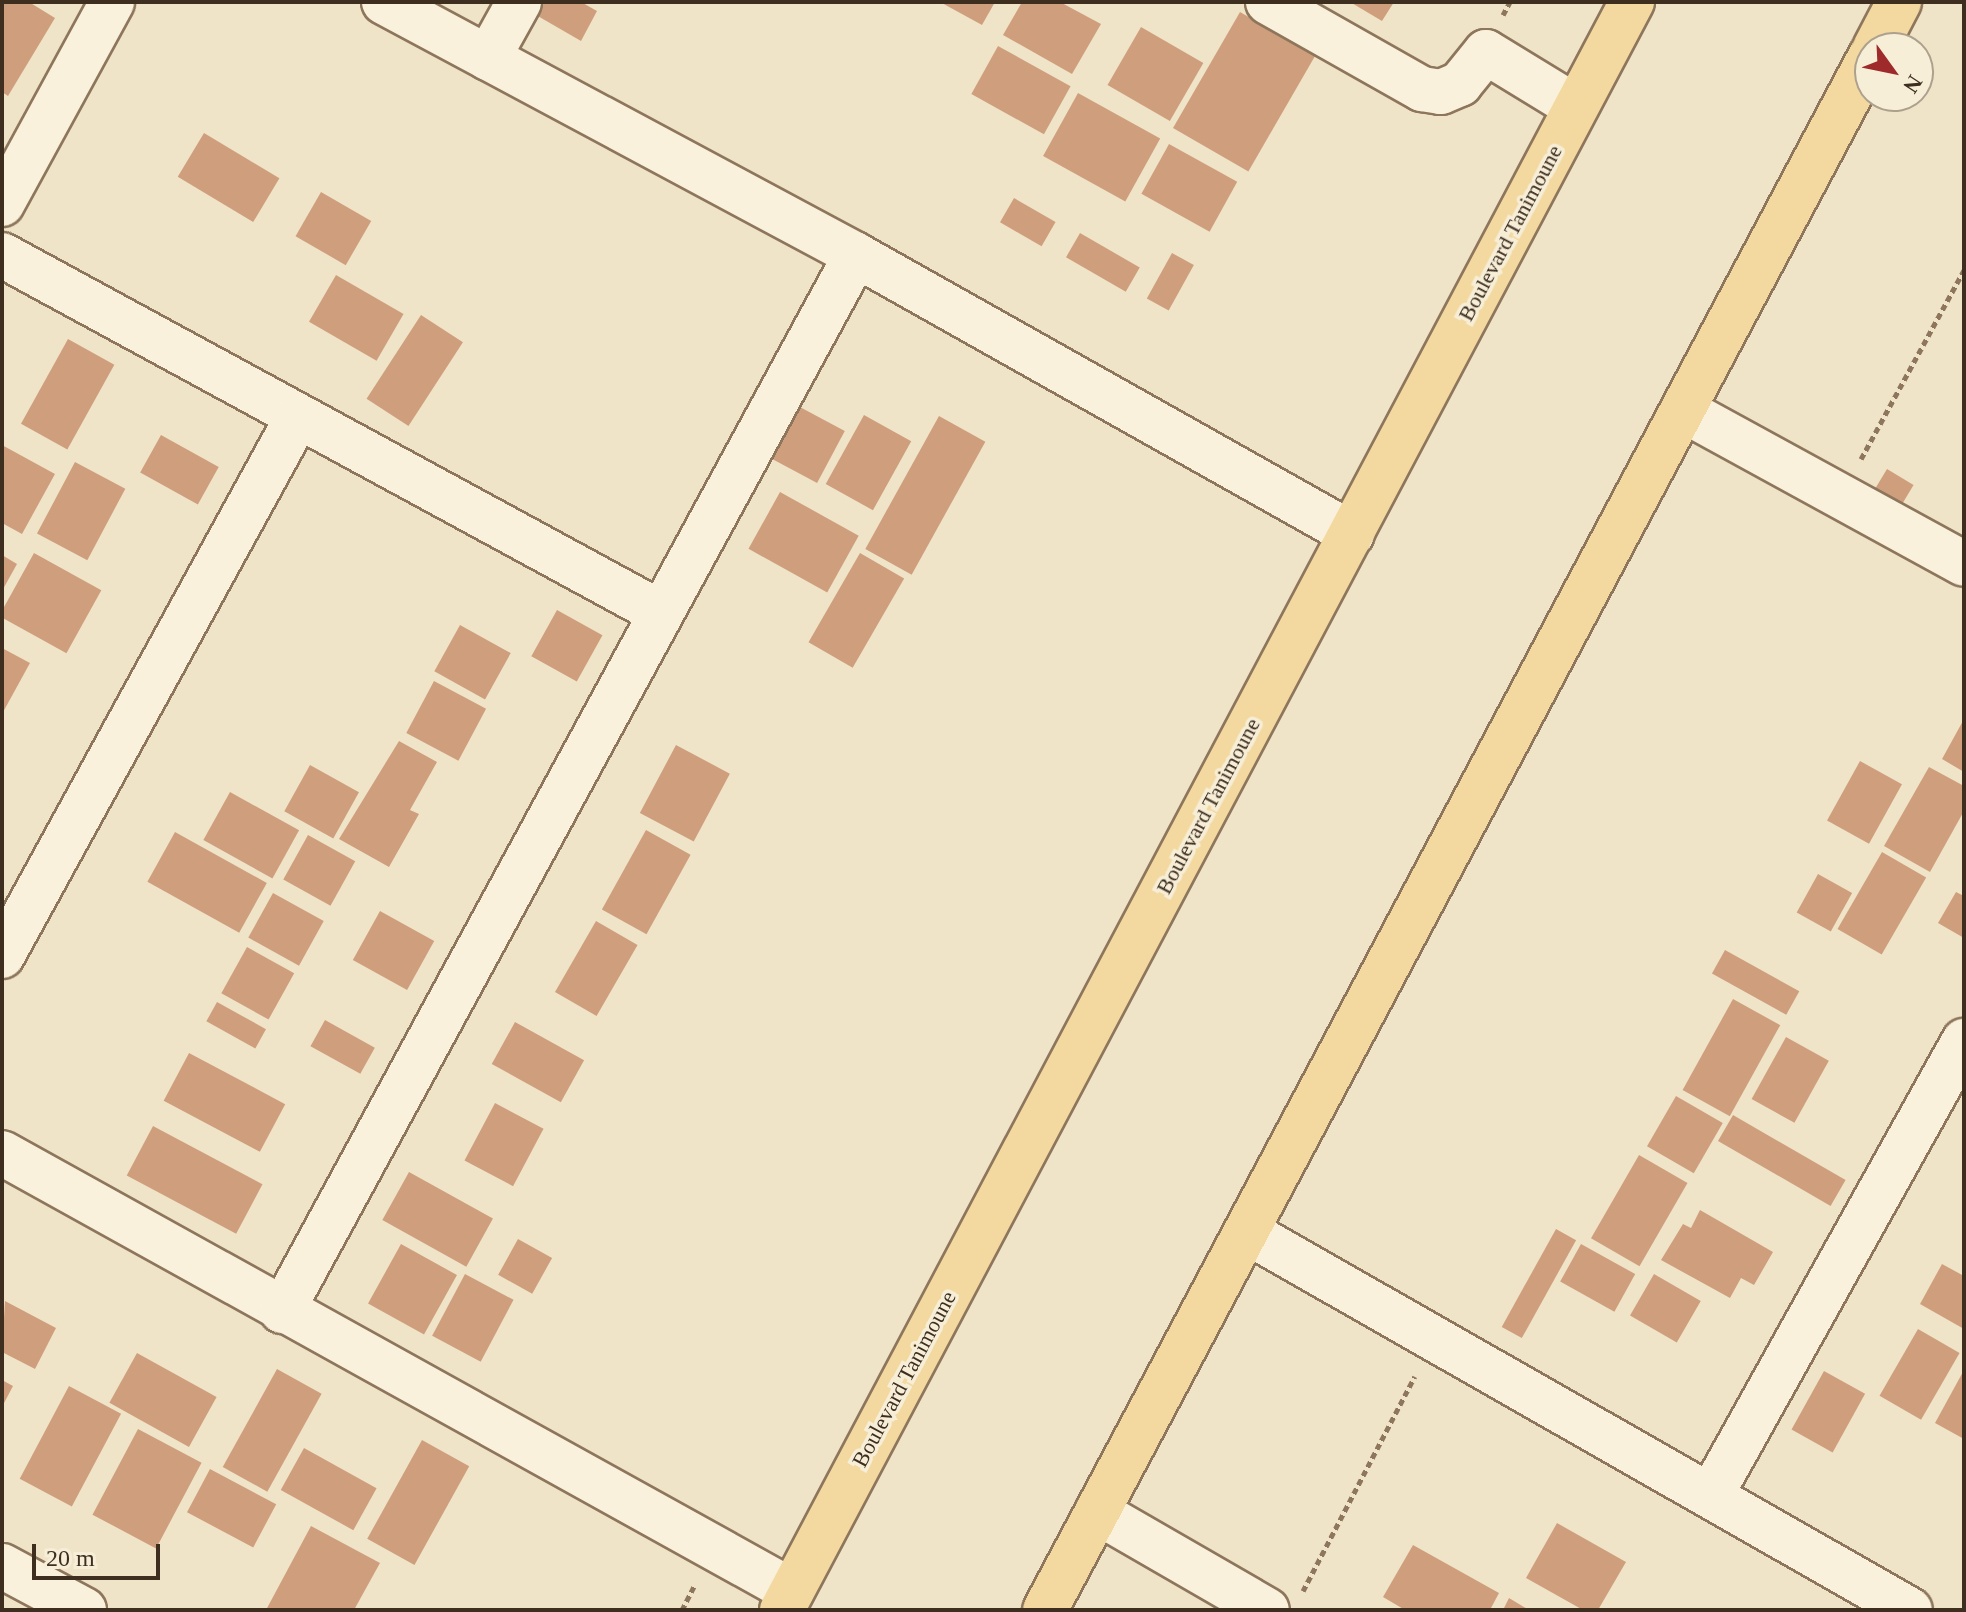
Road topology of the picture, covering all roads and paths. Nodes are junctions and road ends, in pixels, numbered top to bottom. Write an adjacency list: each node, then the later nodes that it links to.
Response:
1 (112, 2): 11 (street)
2 (384, 2): 8 (street)
3 (519, 2): 8 (street)
4 (1268, 2): 10 (street)
5 (1632, 2): 10 (main road, Boulevard Tanimoune)
6 (1899, 2): 7 (main road)
7 (1883, 32)
8 (488, 58): 13 (street)
9 (1854, 87): 15 (main road)
10 (1576, 107): 18 (main road, Boulevard Tanimoune)
11 (2, 204)
12 (2, 255): 16 (street)
13 (856, 255): 18 (street); 20 (street)
14 (1964, 270): 17 (path)
15 (1683, 410): 17 (street); 24 (main road)
16 (297, 418): 20 (street); 21 (street)
17 (1840, 498): 19 (street)
18 (1352, 534): 30 (main road, Boulevard Tanimoune)
19 (1964, 564)
20 (659, 612): 25 (street)
21 (2, 956)
22 (1964, 1041): 27 (street)
23 (2, 1153): 25 (street)
24 (1247, 1232): 26 (street); 28 (main road)
25 (282, 1311): 30 (street)
26 (1436, 1336): 27 (street); 31 (path)
27 (1711, 1495): 34 (street)
28 (1097, 1512): 31 (street); 33 (main road)
29 (2, 1566): 32 (street)
30 (787, 1601)
31 (1284, 1603)
32 (84, 1610)
33 (1045, 1610)
34 (1910, 1610)

